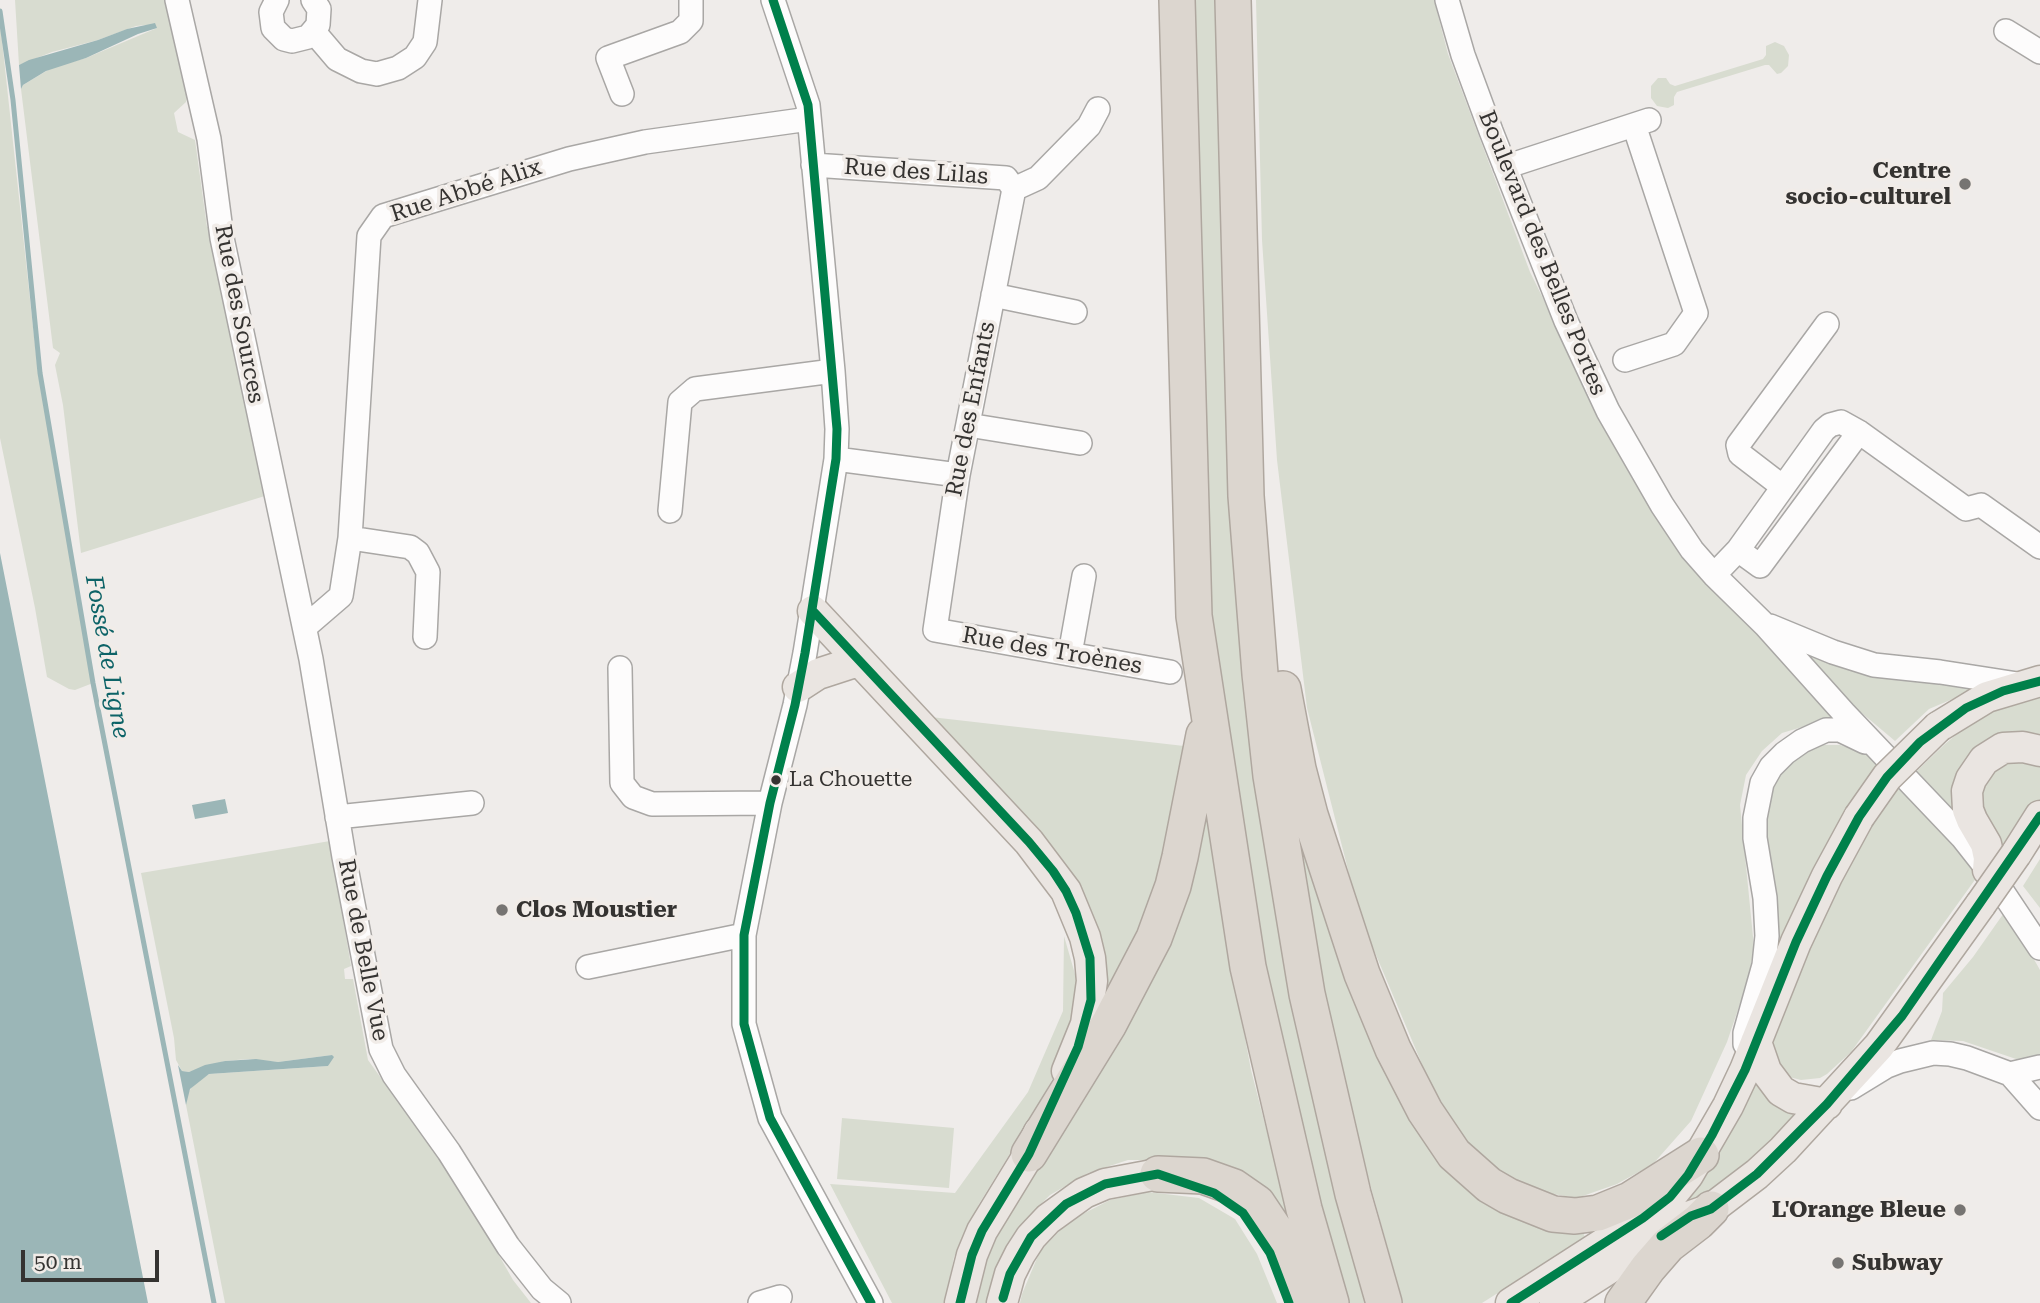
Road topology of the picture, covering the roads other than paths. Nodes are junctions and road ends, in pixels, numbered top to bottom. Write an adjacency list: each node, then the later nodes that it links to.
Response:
1 (177, 0): 39 (street, Rue des Sources)
2 (313, 0): 11 (street)
3 (430, 0): 11 (street)
4 (691, 0): 13 (street)
5 (774, 0): 15 (street)
6 (1178, 0): 48 (highway)
7 (1233, 0): 34 (highway)
8 (1447, 0): 17 (street, Boulevard des Belles Portes)
9 (273, 1): 11 (street)
10 (2006, 31): 12 (street)
11 (314, 32)
12 (2040, 52)
13 (622, 94)
14 (1098, 109): 18 (street)
15 (809, 112): 16 (street); 31 (street, Rue Abbé Alix)
16 (813, 165): 18 (street, Rue des Lilas); 23 (street)
17 (1505, 167): 22 (street); 35 (street, Boulevard des Belles Portes)
18 (1014, 189): 19 (street, Rue des Enfants)
19 (993, 295): 20 (street); 24 (street, Rue des Enfants)
20 (1075, 312)
21 (1827, 324): 29 (street)
22 (1625, 360)
23 (833, 371): 27 (street); 30 (street)
24 (968, 425): 26 (street); 28 (street, Rue des Enfants)
25 (1859, 432): 29 (street); 32 (street); 33 (street)
26 (1080, 443)
27 (836, 459): 28 (street); 37 (street)
28 (958, 475): 40 (street, Rue des Enfants)
29 (1783, 487): 33 (street)
30 (670, 511)
31 (350, 538): 39 (street, Rue Abbé Alix); 41 (street)
32 (2038, 542)
33 (1738, 550): 35 (street)
34 (1251, 556): 66 (highway); 76 (highway)
35 (1714, 575): 38 (street, Boulevard des Belles Portes)
36 (1084, 576): 42 (street)
37 (813, 611): 43 (main road); 47 (street)
38 (1766, 626): 46 (street, Boulevard des Belles Portes); 49 (street, Boulevard des Belles Portes)
39 (305, 627): 54 (street, Rue de Belle Vue)
40 (935, 630): 42 (street, Rue des Troènes)
41 (425, 637)
42 (1070, 654): 45 (street, Rue des Troènes)
43 (858, 662): 47 (main road); 65 (main road)
44 (620, 668): 52 (street)
45 (1170, 672)
46 (2032, 683): 59 (main road, bridge)
47 (798, 687): 52 (street)
48 (1208, 718): 65 (highway); 75 (highway)
49 (1877, 748): 55 (street, Boulevard des Belles Portes); 61 (street)
50 (2040, 751): 55 (main road)
51 (472, 803): 54 (street)
52 (770, 803): 56 (street)
53 (2040, 816): 63 (main road, bridge)
54 (337, 817): 69 (street, Rue de Belle Vue)
55 (1988, 870): 57 (street, Boulevard des Belles Portes)
56 (744, 935): 58 (street); 70 (street)
57 (2040, 948)
58 (588, 967)
59 (1756, 1042): 61 (main road); 63 (main road)
60 (2040, 1068): 62 (street)
61 (1745, 1070): 66 (main road)
62 (2010, 1074): 63 (street); 64 (street)
63 (1832, 1098): 68 (main road)
64 (2040, 1108)
65 (1029, 1154): 71 (main road)
66 (1701, 1155): 77 (main road)
67 (1158, 1174): 72 (main road); 73 (street); 74 (highway)
68 (1711, 1209): 78 (main road); 79 (highway)
69 (559, 1303)
70 (871, 1303)
71 (960, 1303)
72 (1002, 1303)
73 (1289, 1303)
74 (1308, 1303)
75 (1331, 1303)
76 (1384, 1303)
77 (1511, 1303)
78 (1555, 1303)
79 (1623, 1303)

